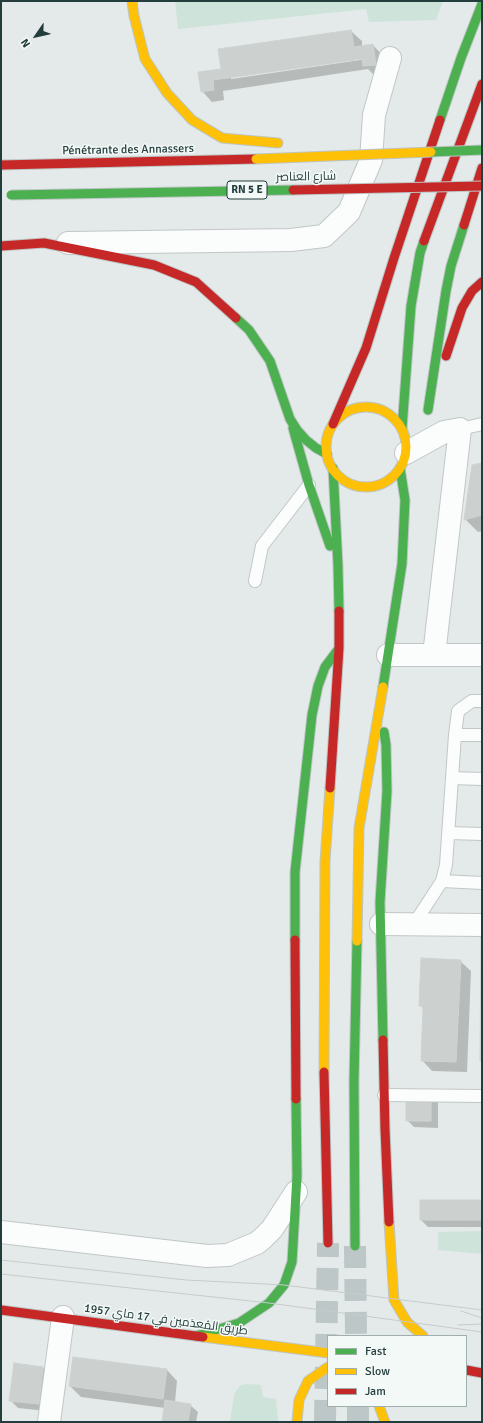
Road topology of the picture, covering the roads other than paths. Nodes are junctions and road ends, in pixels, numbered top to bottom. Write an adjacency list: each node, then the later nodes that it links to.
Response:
1 (132, 1): 5 (main road)
2 (482, 4): 18 (main road)
3 (390, 58): 14 (street)
4 (482, 84): 20 (main road)
5 (282, 143)
6 (347, 146): 8 (main road, bridge)
7 (482, 150): 8 (main road, شارع العناصر, bridge)
8 (431, 151): 9 (main road, شارع العناصر, bridge)
9 (256, 159): 10 (main road, Pénétrante des Annassers)
10 (1, 165)
11 (482, 168): 16 (main road)
12 (482, 186): 13 (main road, شارع العناصر / RN 5 E, bridge)
13 (1, 196)
14 (44, 243): 15 (main road); 17 (main road)
15 (1, 246)
16 (482, 282)
17 (290, 419): 23 (main road); 26 (main road)
18 (333, 424): 20 (main road); 23 (main road)
19 (482, 424): 21 (lane)
20 (402, 429): 24 (main road)
21 (460, 429): 24 (street); 31 (street)
22 (413, 433): 24 (main road)
23 (327, 454): 25 (main road)
24 (404, 455): 25 (main road); 30 (main road)
25 (333, 468): 27 (main road)
26 (309, 485): 27 (main road); 28 (lane)
27 (338, 566): 29 (main road)
28 (255, 581)
29 (339, 648): 48 (main road); 50 (main road)
30 (388, 655): 31 (street); 34 (main road)
31 (434, 655): 32 (street)
32 (482, 655)
33 (482, 701): 35 (lane)
34 (380, 709): 43 (main road); 51 (main road)
35 (455, 735): 36 (lane); 37 (lane)
36 (482, 735)
37 (452, 778): 38 (lane); 39 (lane)
38 (482, 779)
39 (449, 833): 40 (lane); 41 (lane)
40 (482, 834)
41 (442, 881): 42 (lane); 44 (lane)
42 (482, 883)
43 (381, 924): 44 (street); 46 (main road)
44 (414, 924): 45 (street)
45 (482, 925)
46 (384, 1095): 47 (lane); 54 (main road)
47 (482, 1096)
48 (296, 1192): 49 (street); 55 (main road)
49 (1, 1232)
50 (328, 1243)
51 (355, 1246)
52 (1, 1310): 53 (main road, طريق المُعدَمين في 17 ماي 1957)
53 (63, 1317): 55 (main road, طريق المُعدَمين في 17 ماي 1957); 61 (street)
54 (423, 1335)
55 (196, 1336): 56 (main road, طريق المُعدَمين في 17 ماي 1957)
56 (327, 1353)
57 (327, 1368): 62 (main road)
58 (467, 1370): 59 (main road)
59 (482, 1373)
60 (379, 1407): 63 (main road)
61 (49, 1422)
62 (297, 1422)
63 (385, 1422)

